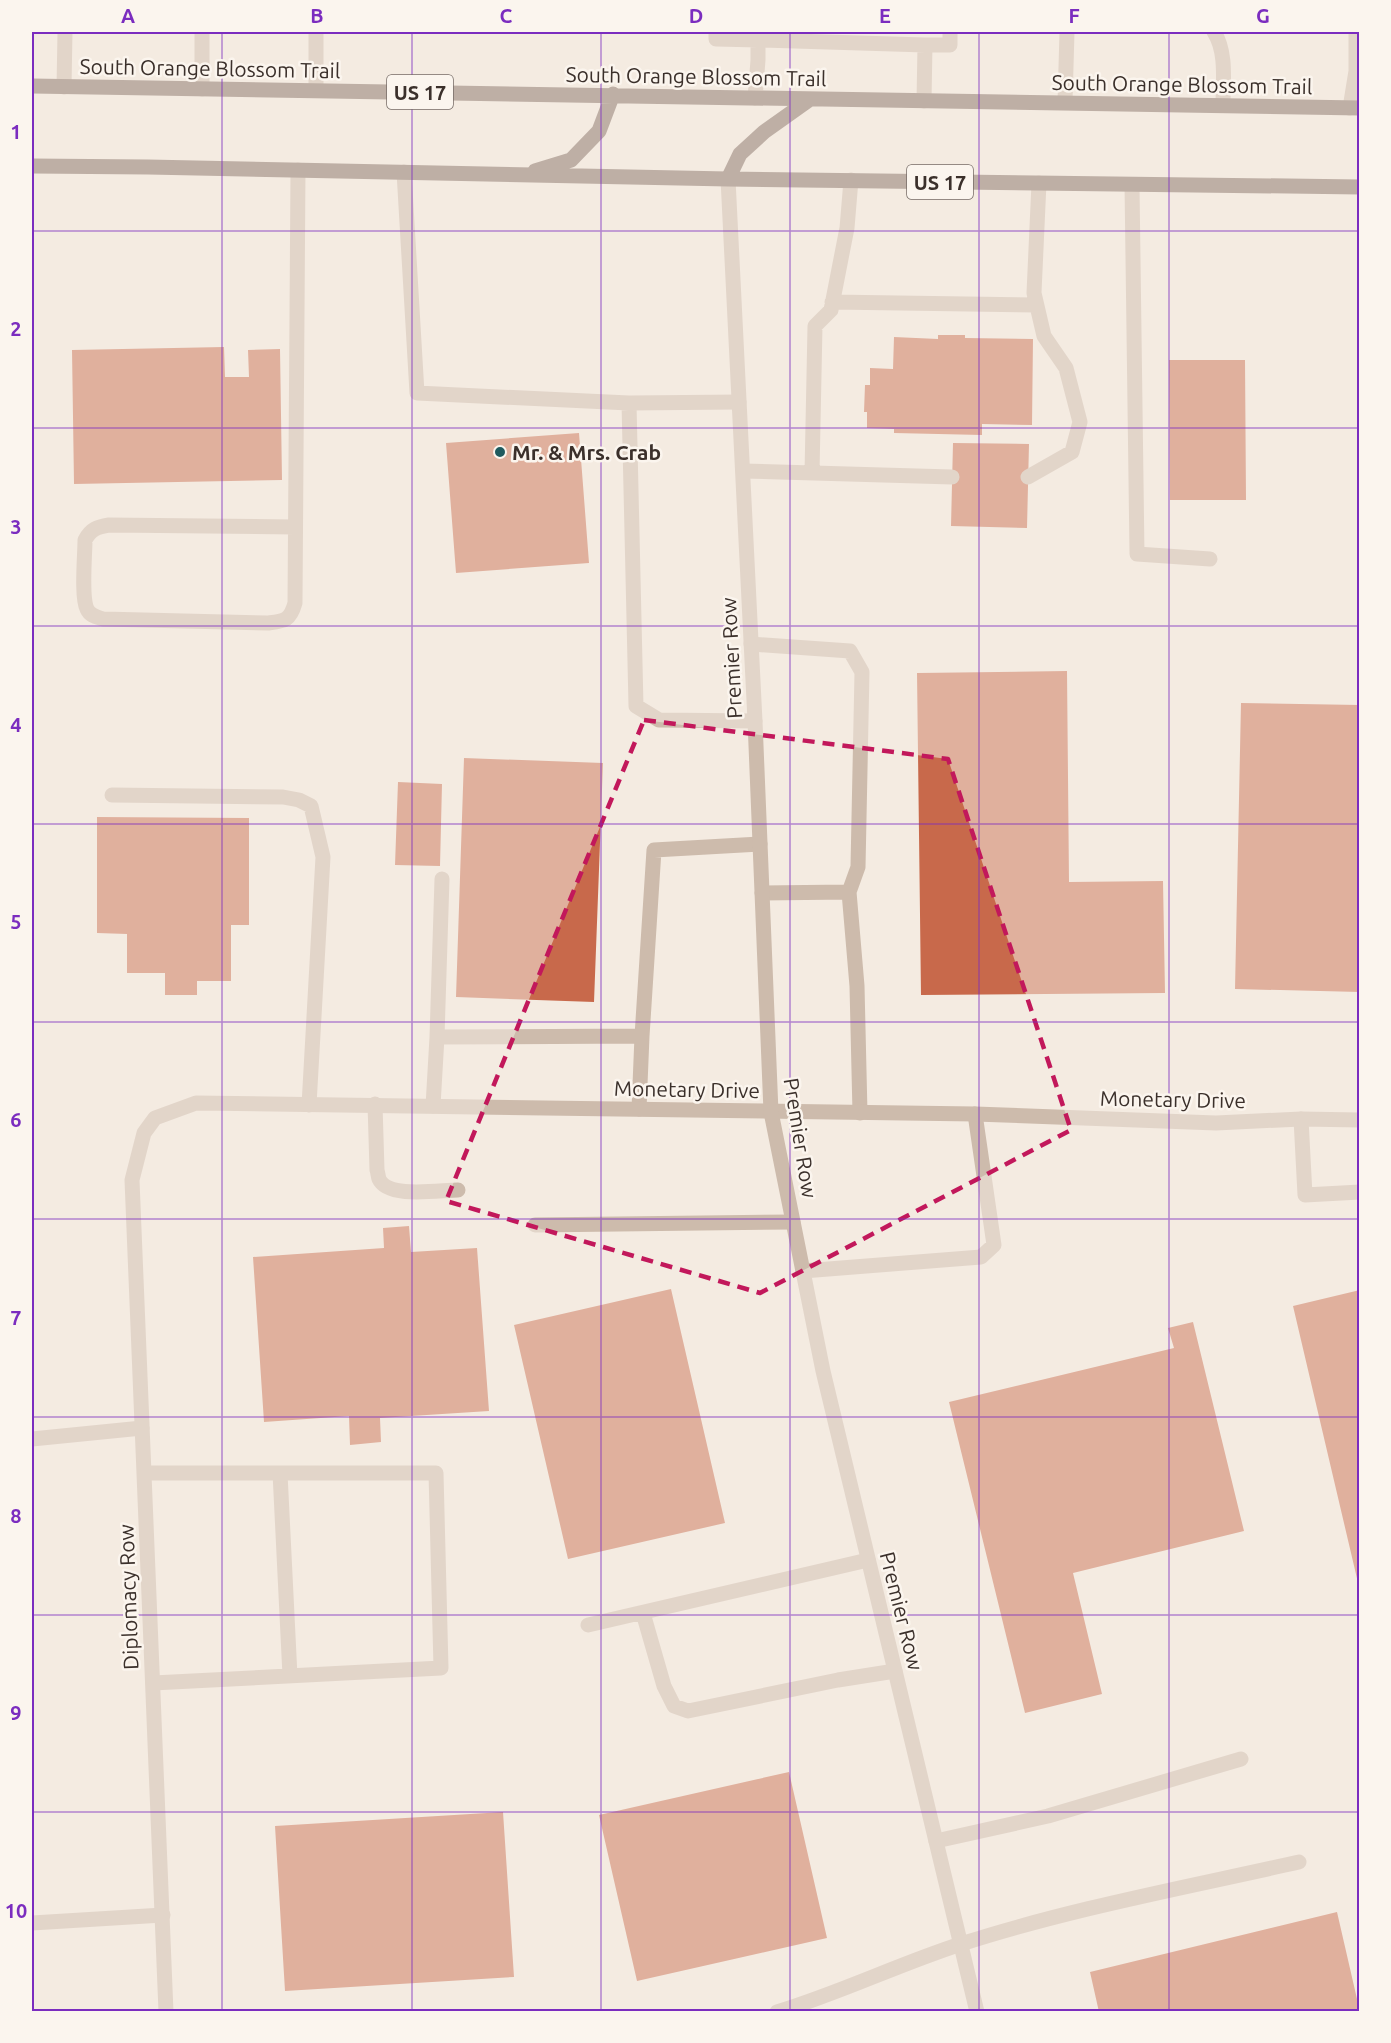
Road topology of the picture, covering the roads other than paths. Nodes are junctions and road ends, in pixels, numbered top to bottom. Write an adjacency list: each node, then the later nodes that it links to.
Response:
1 (64, 32): 12 (street)
2 (202, 32): 13 (street)
3 (316, 32): 14 (street)
4 (716, 32): 9 (street)
5 (950, 32): 10 (street)
6 (1067, 32): 19 (street)
7 (1214, 32): 20 (street)
8 (1356, 32): 21 (street)
9 (763, 37): 10 (street); 16 (street)
10 (925, 45): 18 (street)
11 (32, 86): 12 (main road, South Orange Blossom Trail / US 17)
12 (64, 87): 13 (main road, South Orange Blossom Trail / US 17)
13 (202, 89): 14 (main road, South Orange Blossom Trail / US 17)
14 (316, 90): 15 (main road, South Orange Blossom Trail / US 17)
15 (613, 94): 16 (main road, South Orange Blossom Trail / US 17); 25 (main road)
16 (755, 98): 17 (main road, South Orange Blossom Trail / US 17)
17 (809, 100): 18 (main road, South Orange Blossom Trail / US 17); 26 (main road)
18 (924, 101): 19 (main road, South Orange Blossom Trail / US 17)
19 (1065, 102): 20 (main road, South Orange Blossom Trail / US 17)
20 (1222, 105): 21 (main road, South Orange Blossom Trail / US 17)
21 (1355, 108)
22 (32, 166): 23 (main road, US 17)
23 (298, 170): 24 (main road, US 17); 39 (street)
24 (404, 172): 25 (main road, US 17); 34 (street)
25 (521, 175): 26 (main road, US 17)
26 (728, 179): 27 (main road, US 17); 33 (street, Premier Row)
27 (851, 180): 28 (main road, US 17); 31 (street)
28 (1039, 183): 29 (main road, US 17); 32 (street)
29 (1132, 185): 30 (main road, US 17); 40 (street)
30 (1359, 187)
31 (832, 303): 32 (street); 36 (street)
32 (1036, 304): 38 (street)
33 (739, 402): 34 (street); 35 (street, Premier Row)
34 (629, 403): 42 (street)
35 (742, 471): 36 (street); 41 (street, Premier Row)
36 (812, 473): 37 (street)
37 (952, 477)
38 (1028, 477)
39 (295, 527): 39 (street)
40 (1210, 559)
41 (751, 644): 42 (street, Premier Row); 47 (street)
42 (755, 721): 44 (street, Premier Row)
43 (112, 795): 51 (street)
44 (760, 844): 46 (street, Premier Row); 48 (street)
45 (442, 879): 49 (street)
46 (762, 892): 47 (street); 54 (street, Premier Row)
47 (849, 892): 55 (street)
48 (642, 1036): 49 (street); 53 (street)
49 (437, 1037): 52 (street)
50 (375, 1104): 51 (street, Monetary Drive); 52 (street, Monetary Drive); 60 (street)
51 (309, 1105): 59 (street, Monetary Drive)
52 (433, 1106): 53 (street, Monetary Drive)
53 (639, 1109): 54 (street, Monetary Drive)
54 (771, 1112): 55 (street, Monetary Drive); 62 (street, Premier Row)
55 (860, 1113): 56 (street, Monetary Drive)
56 (975, 1114): 57 (street, Monetary Drive); 64 (street)
57 (1301, 1119): 58 (street, Monetary Drive); 61 (street)
58 (1359, 1120)
59 (132, 1180): 65 (street, Diplomacy Row)
60 (458, 1190)
61 (1359, 1192)
62 (793, 1222): 63 (street); 64 (street, Premier Row)
63 (535, 1225)
64 (803, 1271): 69 (street, Premier Row)
65 (142, 1428): 66 (street); 67 (street, Diplomacy Row)
66 (32, 1439)
67 (145, 1473): 68 (street); 74 (street, Diplomacy Row)
68 (280, 1473): 73 (street); 73 (street)
69 (868, 1560): 70 (street); 72 (street, Premier Row)
70 (643, 1613): 71 (street); 72 (street)
71 (588, 1625)
72 (895, 1671): 76 (street, Premier Row)
73 (290, 1676): 74 (street)
74 (153, 1683): 78 (street, Diplomacy Row)
75 (1241, 1759): 76 (street)
76 (936, 1841): 80 (street, Premier Row)
77 (1299, 1862): 80 (street)
78 (163, 1915): 79 (street); 81 (street, Diplomacy Row)
79 (32, 1923)
80 (961, 1944): 82 (street); 83 (street, Premier Row)
81 (166, 2012)
82 (777, 2012)
83 (977, 2012)

